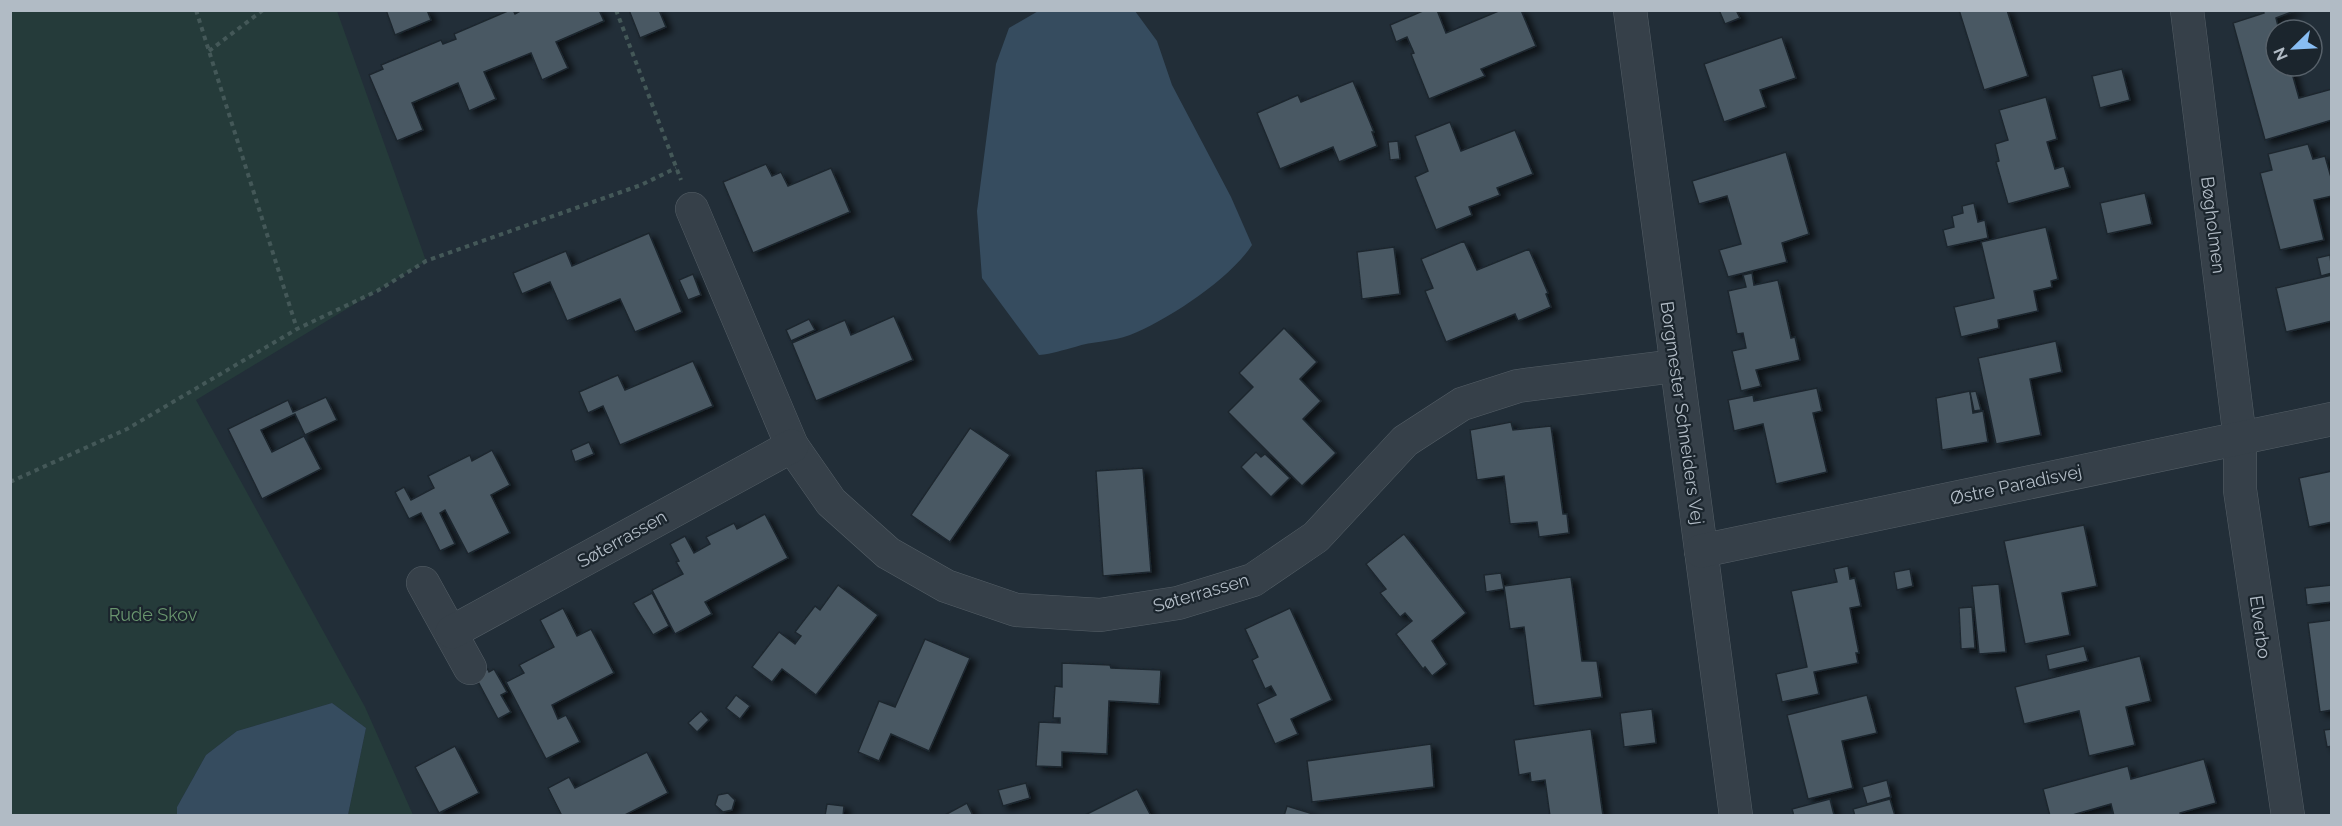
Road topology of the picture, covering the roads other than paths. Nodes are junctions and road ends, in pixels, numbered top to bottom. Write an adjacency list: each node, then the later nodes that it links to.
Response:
1 (1630, 10): 4 (street, Borgmester Schneiders Vej)
2 (2187, 10): 6 (street, Bøgholmen)
3 (692, 208): 7 (street, Søterrassen)
4 (1676, 366): 7 (street, Søterrassen); 8 (street, Borgmester Schneiders Vej)
5 (2331, 419): 6 (street, Østre Paradisvej)
6 (2240, 439): 8 (street, Østre Paradisvej); 13 (street, Elverbo)
7 (792, 446): 10 (street, Søterrassen)
8 (1701, 551): 12 (street, Borgmester Schneiders Vej)
9 (423, 583): 10 (street)
10 (452, 632): 11 (street)
11 (470, 668)
12 (1736, 816)
13 (2288, 816)

